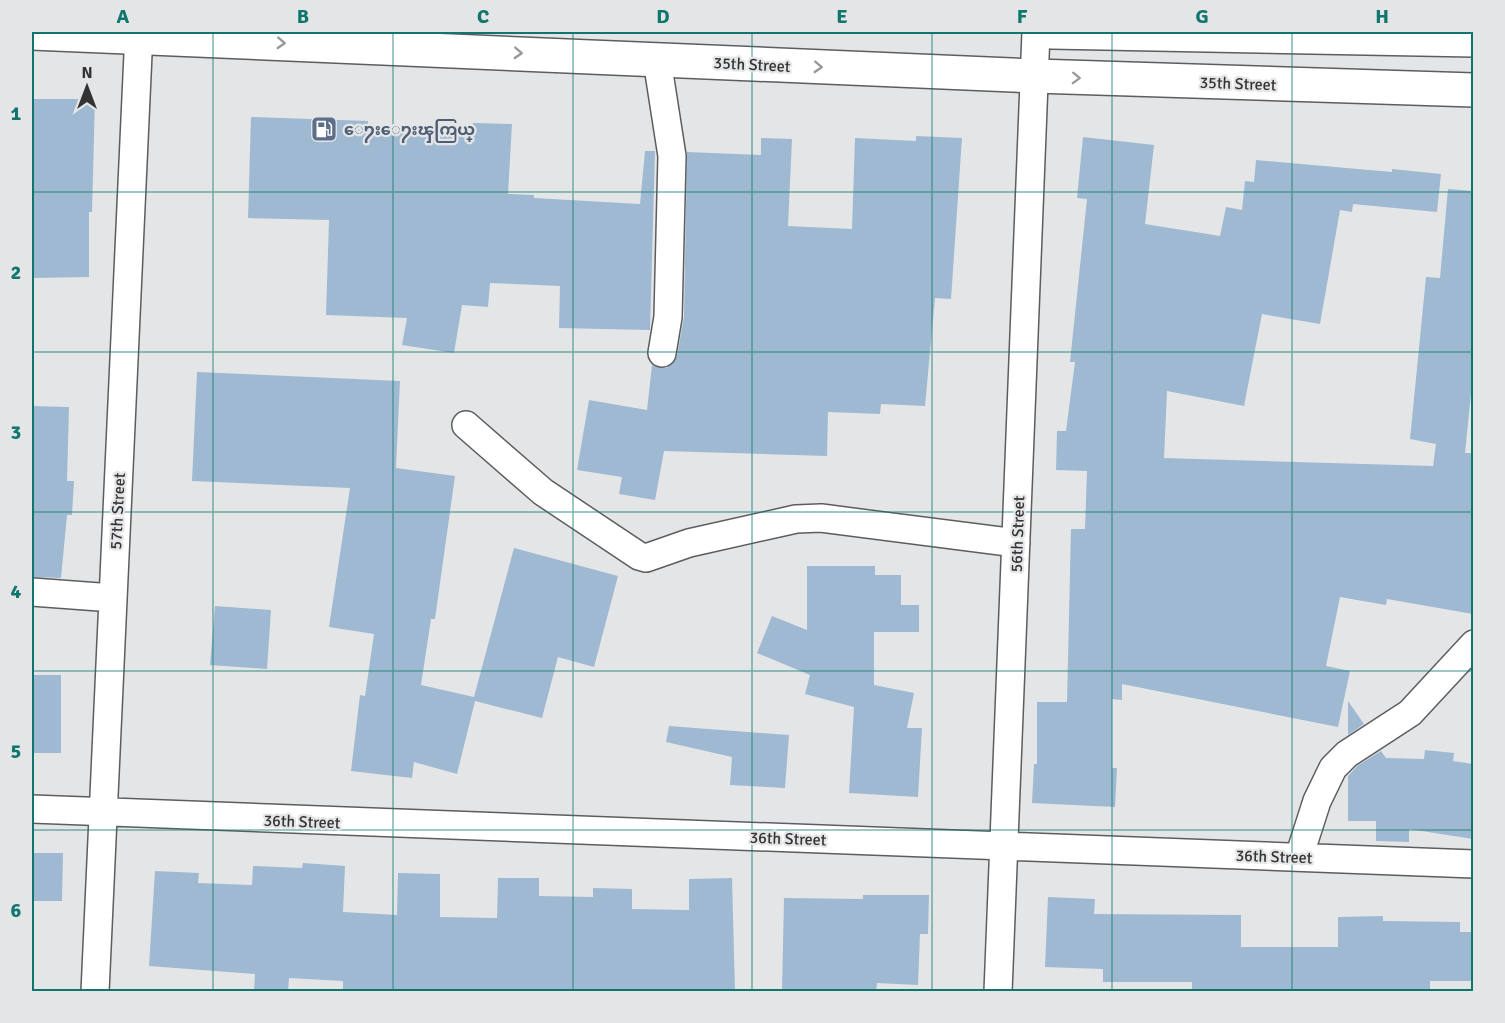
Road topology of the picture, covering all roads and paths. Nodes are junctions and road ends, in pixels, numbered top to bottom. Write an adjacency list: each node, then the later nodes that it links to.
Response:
1 (1036, 32): 8 (street, 56th Street)
2 (1051, 32): 5 (main road)
3 (32, 33): 4 (main road, 35th Street)
4 (139, 34): 6 (main road, 35th Street, one-way to 6); 14 (street, 57th Street)
5 (1473, 40)
6 (480, 41): 7 (main road, 35th Street, one-way to 7)
7 (657, 60): 8 (main road, 35th Street, one-way to 8); 10 (street)
8 (1035, 76): 9 (main road, 35th Street, one-way to 9); 12 (street, 56th Street)
9 (1473, 90)
10 (662, 354)
11 (466, 425): 12 (street)
12 (1016, 543): 18 (street, 56th Street)
13 (32, 592): 14 (street)
14 (113, 598): 17 (street, 57th Street)
15 (1473, 644): 19 (street)
16 (32, 809): 17 (street, 36th Street)
17 (102, 813): 18 (street, 36th Street); 21 (street, 57th Street)
18 (1004, 845): 19 (street, 36th Street); 22 (street, 56th Street)
19 (1299, 857): 20 (street, 36th Street)
20 (1473, 864)
21 (95, 992)
22 (998, 992)

